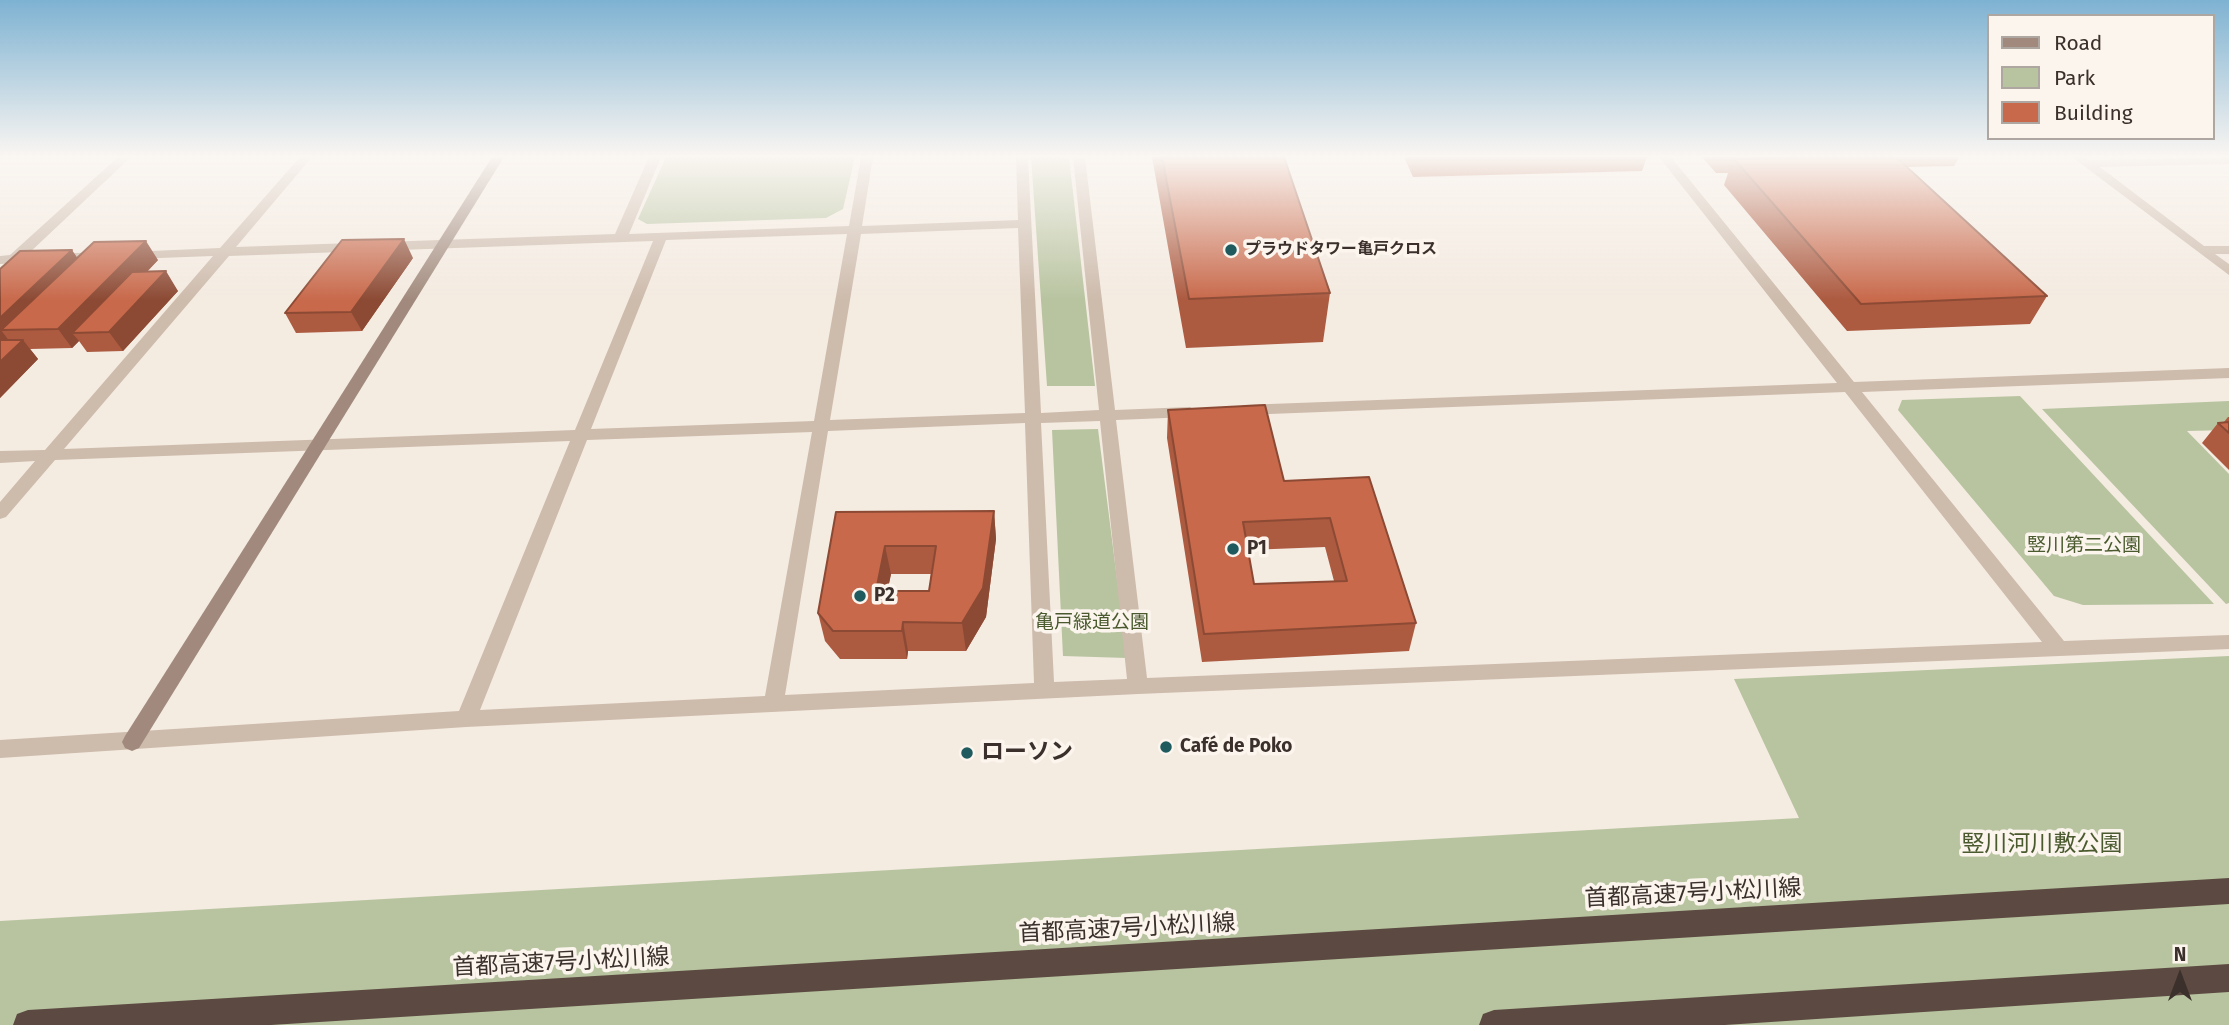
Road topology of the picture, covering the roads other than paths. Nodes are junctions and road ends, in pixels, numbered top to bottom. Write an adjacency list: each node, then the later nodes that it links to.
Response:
1 (70, 205): 18 (street)
2 (265, 205): 17 (street)
3 (468, 205): 14 (street)
4 (634, 205): 13 (street)
5 (859, 205): 11 (street)
6 (1024, 205): 10 (street)
7 (1084, 205): 25 (street)
8 (1703, 205): 22 (street)
9 (2141, 205): 15 (street)
10 (1025, 224): 11 (street); 26 (street)
11 (855, 230): 12 (street); 27 (street)
12 (661, 237): 13 (street); 28 (street)
13 (620, 238): 14 (street)
14 (443, 244): 17 (street); 29 (street)
15 (2201, 250): 16 (street); 19 (street)
16 (2229, 250)
17 (225, 252): 18 (street); 30 (street)
18 (7, 259): 20 (street)
19 (2229, 271)
20 (0, 272)
21 (2229, 373): 22 (street)
22 (1847, 387): 23 (street); 34 (street)
23 (1233, 411)
24 (1205, 412): 25 (street)
25 (1107, 415): 26 (street); 35 (street)
26 (1033, 418): 27 (street); 36 (street)
27 (821, 426): 28 (street); 37 (street)
28 (580, 436): 29 (street); 38 (street)
29 (317, 445): 30 (street); 39 (street)
30 (50, 456): 31 (street); 32 (street)
31 (0, 457)
32 (0, 513)
33 (2229, 642): 34 (street)
34 (2059, 649): 35 (street)
35 (1139, 686): 36 (street)
36 (1044, 692): 37 (street)
37 (773, 706): 38 (street)
38 (466, 719): 39 (street)
39 (132, 742): 40 (street)
40 (0, 749)
41 (2229, 891): 43 (highway, 首都高速7号小松川線)
42 (2229, 978): 44 (highway)
43 (29, 1025)
44 (1494, 1025)

